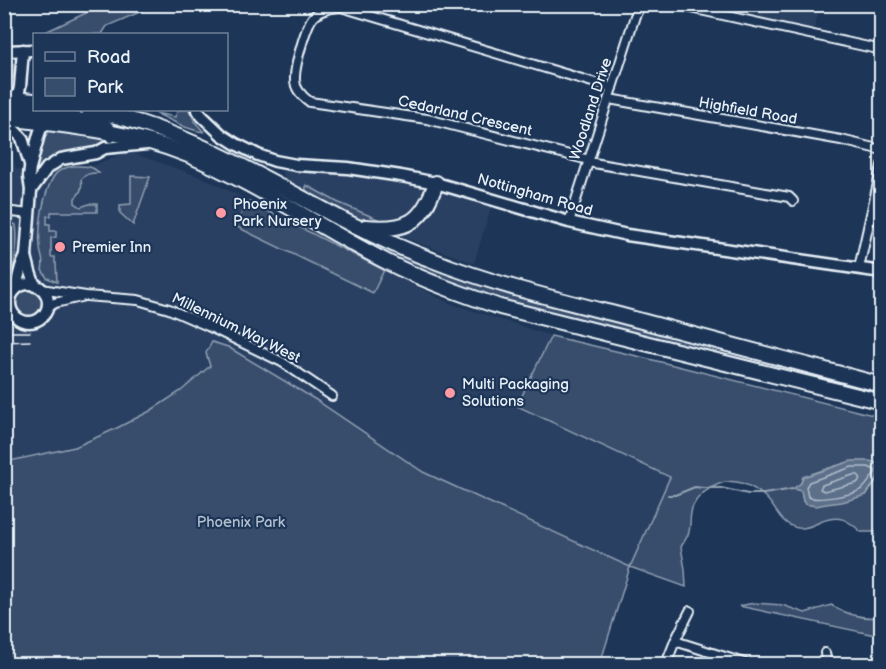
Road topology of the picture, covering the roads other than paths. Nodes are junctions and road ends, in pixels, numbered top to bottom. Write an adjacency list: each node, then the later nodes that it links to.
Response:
1 (641, 4): 7 (street, Woodland Drive)
2 (674, 4): 3 (street)
3 (703, 8): 5 (street)
4 (29, 50): 6 (street); 10 (street)
5 (882, 50)
6 (4, 51)
7 (612, 88): 8 (street, Woodland Drive); 18 (street, Cedarland Crescent)
8 (609, 99): 17 (street, Highfield Road); 18 (street, Woodland Drive)
9 (33, 101): 10 (highway)
10 (9, 110): 13 (highway); 20 (street)
11 (94, 111): 28 (highway)
12 (198, 111): 21 (street, Nottingham Road)
13 (45, 115): 14 (highway); 20 (street)
14 (112, 132): 15 (highway); 16 (street)
15 (154, 143): 16 (street); 40 (highway)
16 (105, 148): 22 (street)
17 (882, 150)
18 (589, 161): 23 (street); 26 (street, Woodland Drive)
19 (882, 165): 31 (street)
20 (30, 168): 22 (street)
21 (436, 183): 26 (street, Nottingham Road); 27 (highway)
22 (31, 190): 25 (street)
23 (793, 201)
24 (4, 211): 25 (street)
25 (29, 214): 30 (street)
26 (569, 222): 31 (street, Nottingham Road)
27 (408, 224): 28 (highway); 29 (highway)
28 (354, 226): 29 (highway)
29 (409, 250): 38 (highway)
30 (26, 256): 33 (street); 34 (street)
31 (859, 268): 32 (street, Nottingham Road)
32 (882, 272)
33 (38, 287): 34 (street); 35 (street, Millennium Way West); 36 (street)
34 (15, 290): 37 (street)
35 (86, 296): 36 (street, Millennium Way West); 39 (street, Millennium Way West)
36 (47, 308): 37 (street)
37 (10, 314)
38 (882, 385)
39 (332, 396)
40 (882, 402)
41 (690, 611): 42 (street)
42 (675, 641): 44 (street); 45 (street)
43 (825, 653): 46 (street)
44 (666, 664)
45 (747, 664)
46 (827, 664)

